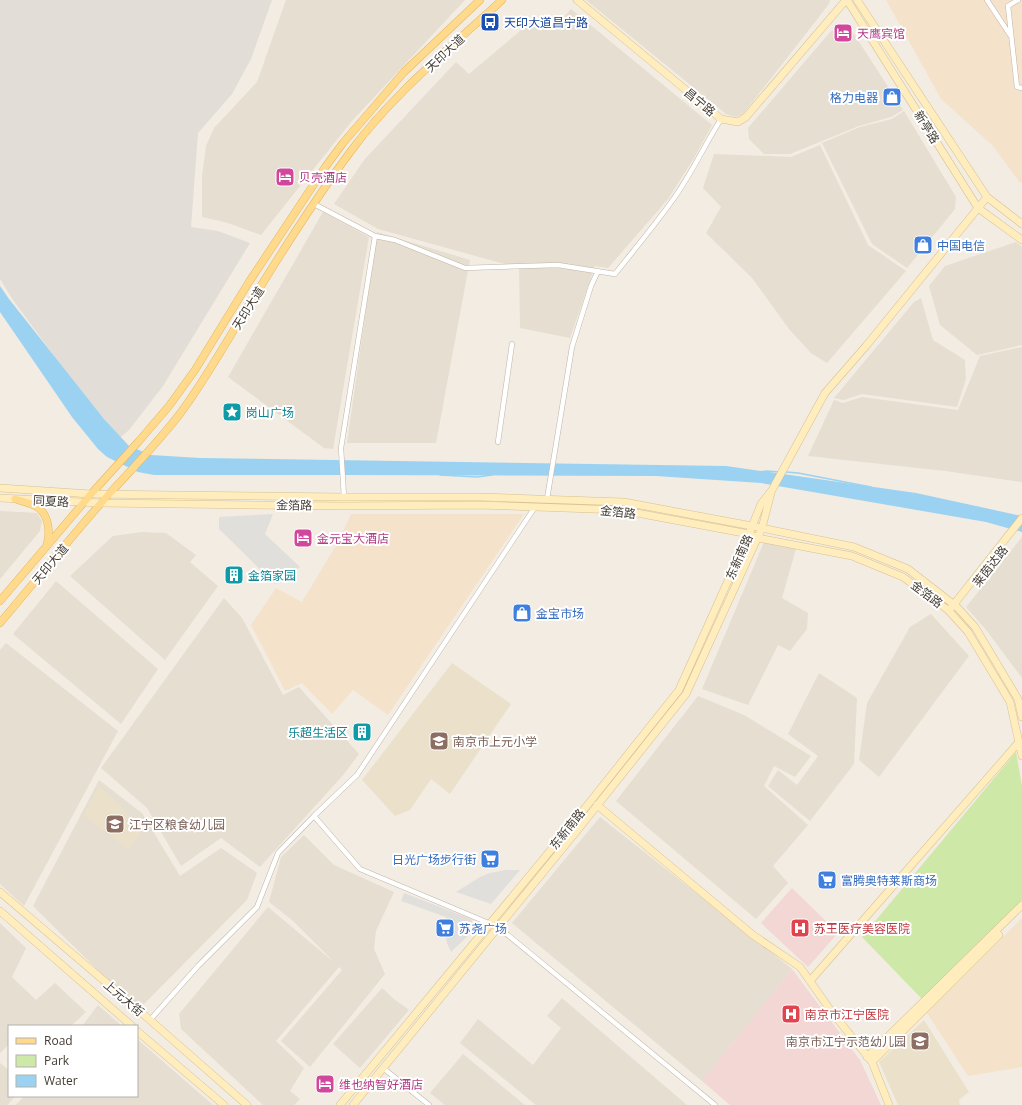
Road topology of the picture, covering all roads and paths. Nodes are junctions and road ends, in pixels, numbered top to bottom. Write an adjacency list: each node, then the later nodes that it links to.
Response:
1 (480, 0): 22 (main road, 天印大道)
2 (502, 0): 12 (main road, 天印大道)
3 (577, 0): 10 (main road, 昌宁路)
4 (846, 0): 10 (main road, 昌宁路); 13 (main road, 新亭路)
5 (857, 0): 11 (main road, 新亭路)
6 (987, 0): 8 (street)
7 (1018, 0): 8 (street)
8 (1011, 36): 9 (street)
9 (1022, 88)
10 (721, 119): 17 (street)
11 (987, 197): 13 (main road); 14 (main road, 新亭路)
12 (314, 204): 15 (street); 23 (main road, 天印大道)
13 (978, 208): 16 (main road, 新亭路); 21 (main road)
14 (1022, 224)
15 (375, 236): 17 (street); 24 (street)
16 (1022, 240)
17 (598, 271): 27 (street)
18 (512, 344): 19 (street)
19 (498, 442)
20 (0, 488): 22 (main road, 同夏路)
21 (772, 490): 32 (main road, 东新南路); 33 (main road, 东新南路)
22 (91, 494): 23 (main road, 金箔路); 28 (main road, 天印大道)
23 (109, 494): 24 (main road, 金箔路); 29 (main road, 天印大道)
24 (344, 497): 27 (main road, 金箔路)
25 (0, 498): 26 (main road, 同夏路)
26 (15, 499): 28 (main road, 同夏路); 36 (main road)
27 (547, 499): 32 (main road, 金箔路)
28 (84, 502): 29 (main road, 同夏路); 36 (main road, 天印大道)
29 (101, 503): 30 (main road, 金箔路); 40 (main road, 天印大道)
30 (535, 507): 34 (main road, 金箔路); 45 (street)
31 (1021, 522): 38 (main road, 莱茵达路)
32 (752, 526): 33 (main road, 金箔路); 34 (main road, 东新南路)
33 (762, 528): 35 (main road, 东新南路); 38 (main road, 金箔路)
34 (749, 534): 35 (main road, 金箔路); 50 (main road, 东新南路)
35 (758, 538): 39 (main road, 金箔路); 44 (main road, 东新南路)
36 (46, 548): 37 (main road, 天印大道)
37 (0, 601)
38 (956, 606): 39 (main road, 莱茵达路); 41 (main road, 金箔路)
39 (949, 612): 42 (main road, 金箔路)
40 (0, 623)
41 (1021, 712)
42 (1019, 742): 43 (main road, 金箔路); 52 (main road)
43 (1022, 756)
44 (597, 805): 51 (main road, 东新南路); 52 (main road)
45 (314, 816): 50 (street); 53 (street)
46 (0, 892): 53 (main road, 上元大街)
47 (1022, 906): 56 (main road)
48 (0, 911): 54 (main road, 上元大街)
49 (1022, 912): 56 (main road)
50 (490, 924): 51 (street); 60 (main road, 东新南路)
51 (498, 927): 57 (main road, 东新南路); 63 (street)
52 (810, 981): 56 (main road)
53 (150, 1020): 59 (main road, 上元大街)
54 (131, 1025)
55 (138, 1032): 58 (main road, 上元大街)
56 (870, 1060): 64 (main road)
57 (383, 1068): 61 (main road, 东新南路); 62 (street)
58 (224, 1105)
59 (247, 1105)
60 (340, 1105)
61 (353, 1105)
62 (429, 1105)
63 (715, 1105)
64 (889, 1105)

